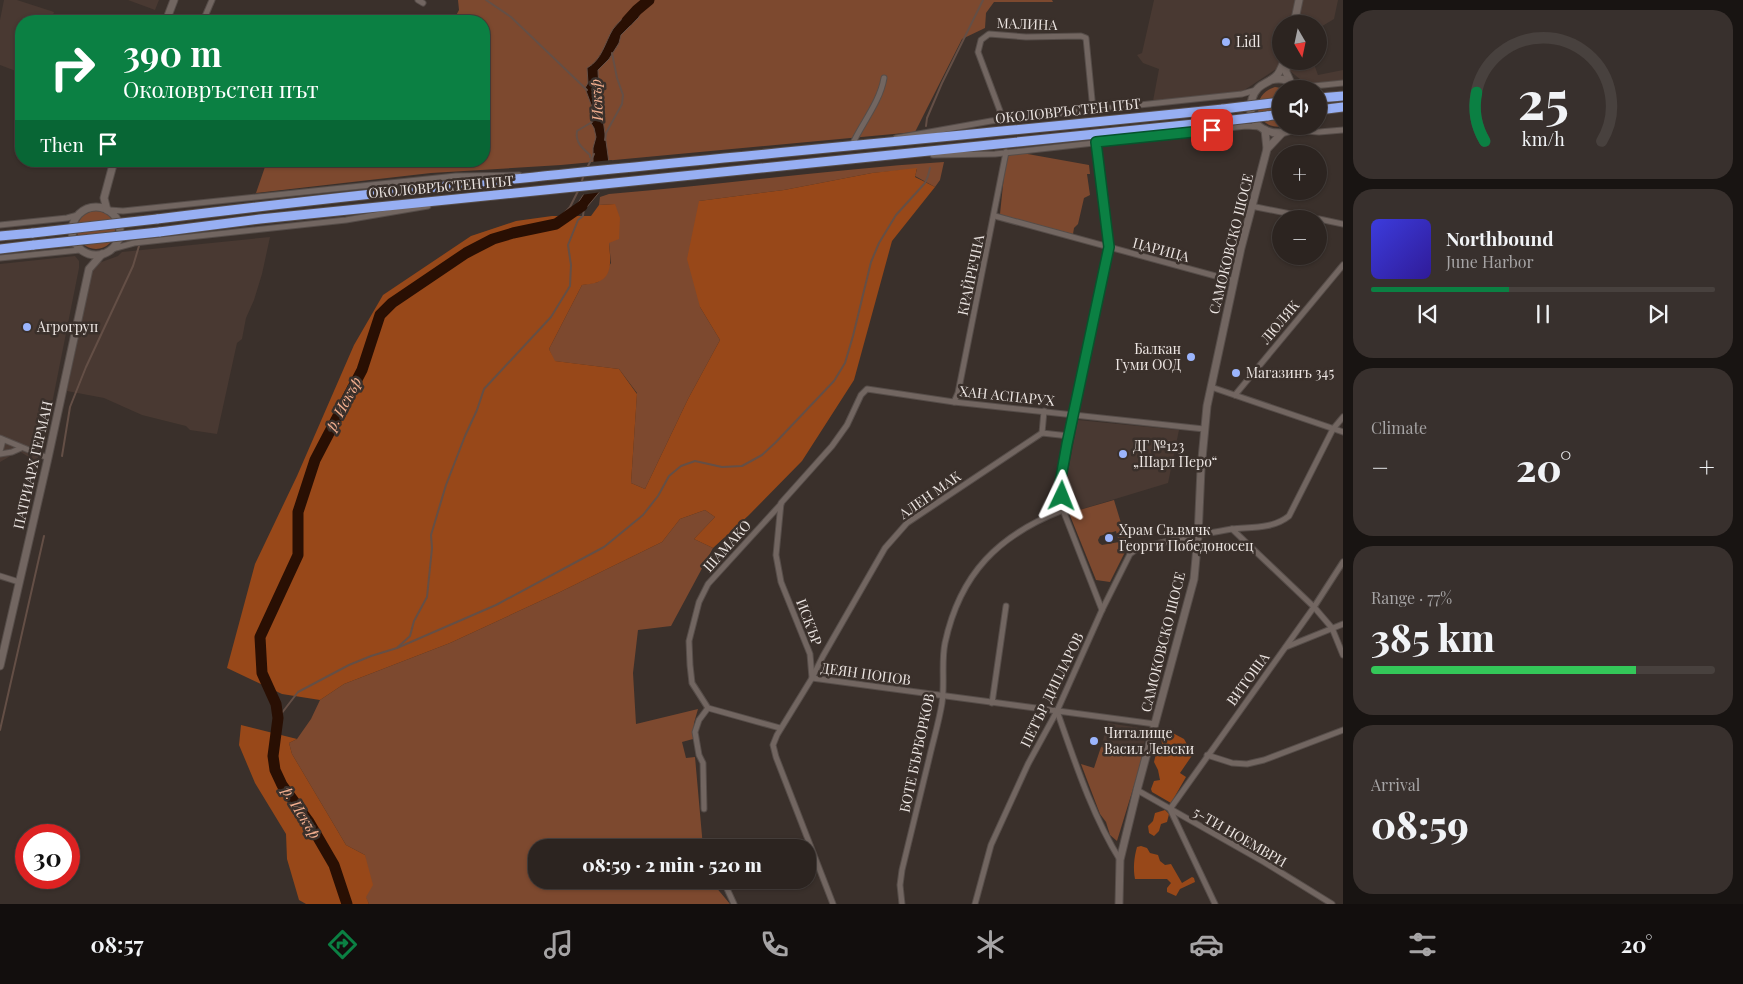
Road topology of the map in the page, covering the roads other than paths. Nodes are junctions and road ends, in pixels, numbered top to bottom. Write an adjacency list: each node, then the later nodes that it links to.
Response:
1 (174, 0): 4 (main road)
2 (212, 0): 5 (street)
3 (1299, 0): 6 (main road)
4 (168, 15)
5 (206, 15)
6 (1296, 15)
7 (1280, 70): 9 (main road)
8 (884, 78): 28 (street)
9 (1271, 80): 10 (main road); 13 (main road)
10 (1286, 80)
11 (1343, 83): 12 (street)
12 (1327, 85)
13 (1257, 89): 19 (street, ОКОЛОВРЪСТЕН ПЪТ); 22 (main road, САМОКОВСКО ШОСЕ)
14 (1343, 96): 15 (highway)
15 (1327, 97)
16 (1272, 103): 28 (highway, ОКОЛОВРЪСТЕН ПЪТ, bridge)
17 (1343, 107): 18 (highway)
18 (1327, 109)
19 (1093, 110): 21 (street, ОКОЛОВРЪСТЕН ПЪТ); 21 (street, МАЛИНА)
20 (1272, 115): 31 (highway, ОКОЛОВРЪСТЕН ПЪТ, bridge)
21 (1003, 119): 28 (street, ОКОЛОВРЪСТЕН ПЪТ)
22 (1263, 129): 25 (main road); 27 (street, ОКОЛОВРЪСТЕН ПЪТ); 29 (main road, САМОКОВСКО ШОСЕ)
23 (1343, 130): 24 (street)
24 (1327, 131)
25 (1272, 132)
26 (1280, 135): 29 (main road, САМОКОВСКО ШОСЕ)
27 (1096, 142): 30 (street, ОКОЛОВРЪСТЕН ПЪТ); 46 (street)
28 (855, 145): 33 (highway, ОКОЛОВРЪСТЕН ПЪТ)
29 (1267, 149): 36 (main road, САМОКОВСКО ШОСЕ)
30 (1006, 152): 31 (street, ОКОЛОВРЪСТЕН ПЪТ); 41 (street, КРАЙРЕЧНА)
31 (885, 155): 34 (highway, ОКОЛОВРЪСТЕН ПЪТ)
32 (112, 167): 35 (main road)
33 (559, 174): 38 (street); 45 (highway, ОКОЛОВРЪСТЕН ПЪТ, bridge)
34 (519, 194): 47 (highway, ОКОЛОВРЪСТЕН ПЪТ, bridge); 48 (street)
35 (104, 198): 37 (main road); 38 (main road)
36 (1252, 206): 39 (street); 54 (main road, САМОКОВСКО ШОСЕ)
37 (94, 207): 38 (main road); 40 (main road)
38 (108, 210): 48 (main road)
39 (1272, 210)
40 (78, 215): 44 (street); 49 (main road)
41 (995, 216): 46 (street, ЦАРИЦА); 57 (street, КРАЙРЕЧНА)
42 (1327, 221): 43 (street)
43 (1343, 224)
44 (0, 225)
45 (0, 236)
46 (1109, 247): 54 (street, ЦАРИЦА); 59 (street)
47 (0, 249)
48 (112, 249): 50 (main road)
49 (82, 251): 50 (main road); 51 (street); 53 (main road)
50 (102, 254): 53 (main road)
51 (0, 258)
52 (1343, 265): 56 (street, ЛЮЛЯК)
53 (89, 269): 69 (main road, ПАТРИАРХ ГЕРМАН)
54 (1234, 281): 55 (main road, САМОКОВСКО ШОСЕ)
55 (1210, 387): 56 (street); 61 (main road, САМОКОВСКО ШОСЕ)
56 (1235, 395): 62 (street)
57 (954, 402): 58 (street, ХАН АСПАРУХ); 70 (street, ХАН АСПАРУХ)
58 (1044, 411): 59 (street, ХАН АСПАРУХ); 64 (street)
59 (1073, 414): 61 (street, ХАН АСПАРУХ); 65 (street)
60 (1343, 417): 62 (street, ПЕТЪР ДИПЛАРОВ)
61 (1204, 429): 73 (main road, САМОКОВСКО ШОСЕ)
62 (1333, 429): 63 (street); 72 (street, ПЕТЪР ДИПЛАРОВ)
63 (1343, 432)
64 (1042, 433): 65 (street); 85 (street, АЛЕН МАК)
65 (1069, 436): 71 (street)
66 (2, 439): 67 (street); 68 (street)
67 (21, 448): 68 (street); 69 (street)
68 (0, 452)
69 (48, 458): 76 (main road, ПАТРИАРХ ГЕРМАН)
70 (781, 503): 85 (street, ИСКЪР); 88 (street, ШАМАКО)
71 (1063, 510): 79 (street); 86 (street, БОТЕ БЪРБОРКОВ)
72 (1232, 529): 73 (street, ПЕТЪР ДИПЛАРОВ); 78 (street)
73 (1198, 536): 79 (street, ПЕТЪР ДИПЛАРОВ); 90 (main road, САМОКОВСКО ШОСЕ)
74 (1343, 562): 78 (street, ВИТОША)
75 (0, 576): 76 (street)
76 (20, 582): 84 (main road, ПАТРИАРХ ГЕРМАН)
77 (1006, 606): 87 (street)
78 (1314, 607): 81 (street); 82 (street, ВИТОША)
79 (1102, 610): 89 (street, ПЕТЪР ДИПЛАРОВ)
80 (1343, 624): 81 (street)
81 (1332, 628): 82 (street); 83 (street)
82 (1285, 647): 93 (street, ВИТОША)
83 (1343, 656)
84 (0, 666)
85 (812, 678): 86 (street, ДЕЯН ПОПОВ); 91 (street)
86 (942, 697): 87 (street, ДЕЯН ПОПОВ); 101 (street, БОТЕ БЪРБОРКОВ)
87 (992, 703): 89 (street, ДЕЯН ПОПОВ)
88 (708, 708): 91 (street); 95 (street)
89 (1057, 711): 90 (street, ДЕЯН ПОПОВ); 97 (street); 102 (street, ПЕТЪР ДИПЛАРОВ)
90 (1155, 724): 94 (main road, САМОКОВСКО ШОСЕ)
91 (780, 728): 100 (street)
92 (1343, 730): 93 (street)
93 (1207, 755): 96 (street, ВИТОША)
94 (1137, 790): 96 (street, 5-ТИ НОЕМВРИ); 97 (main road, САМОКОВСКО ШОСЕ)
95 (704, 809)
96 (1170, 809): 104 (street); 105 (street, 5-ТИ НОЕМВРИ)
97 (1120, 860): 103 (main road, САМОКОВСКО ШОСЕ)
98 (727, 889): 99 (street)
99 (734, 904)
100 (833, 904)
101 (902, 904)
102 (975, 904)
103 (1119, 904)
104 (1215, 904)
105 (1329, 904)

